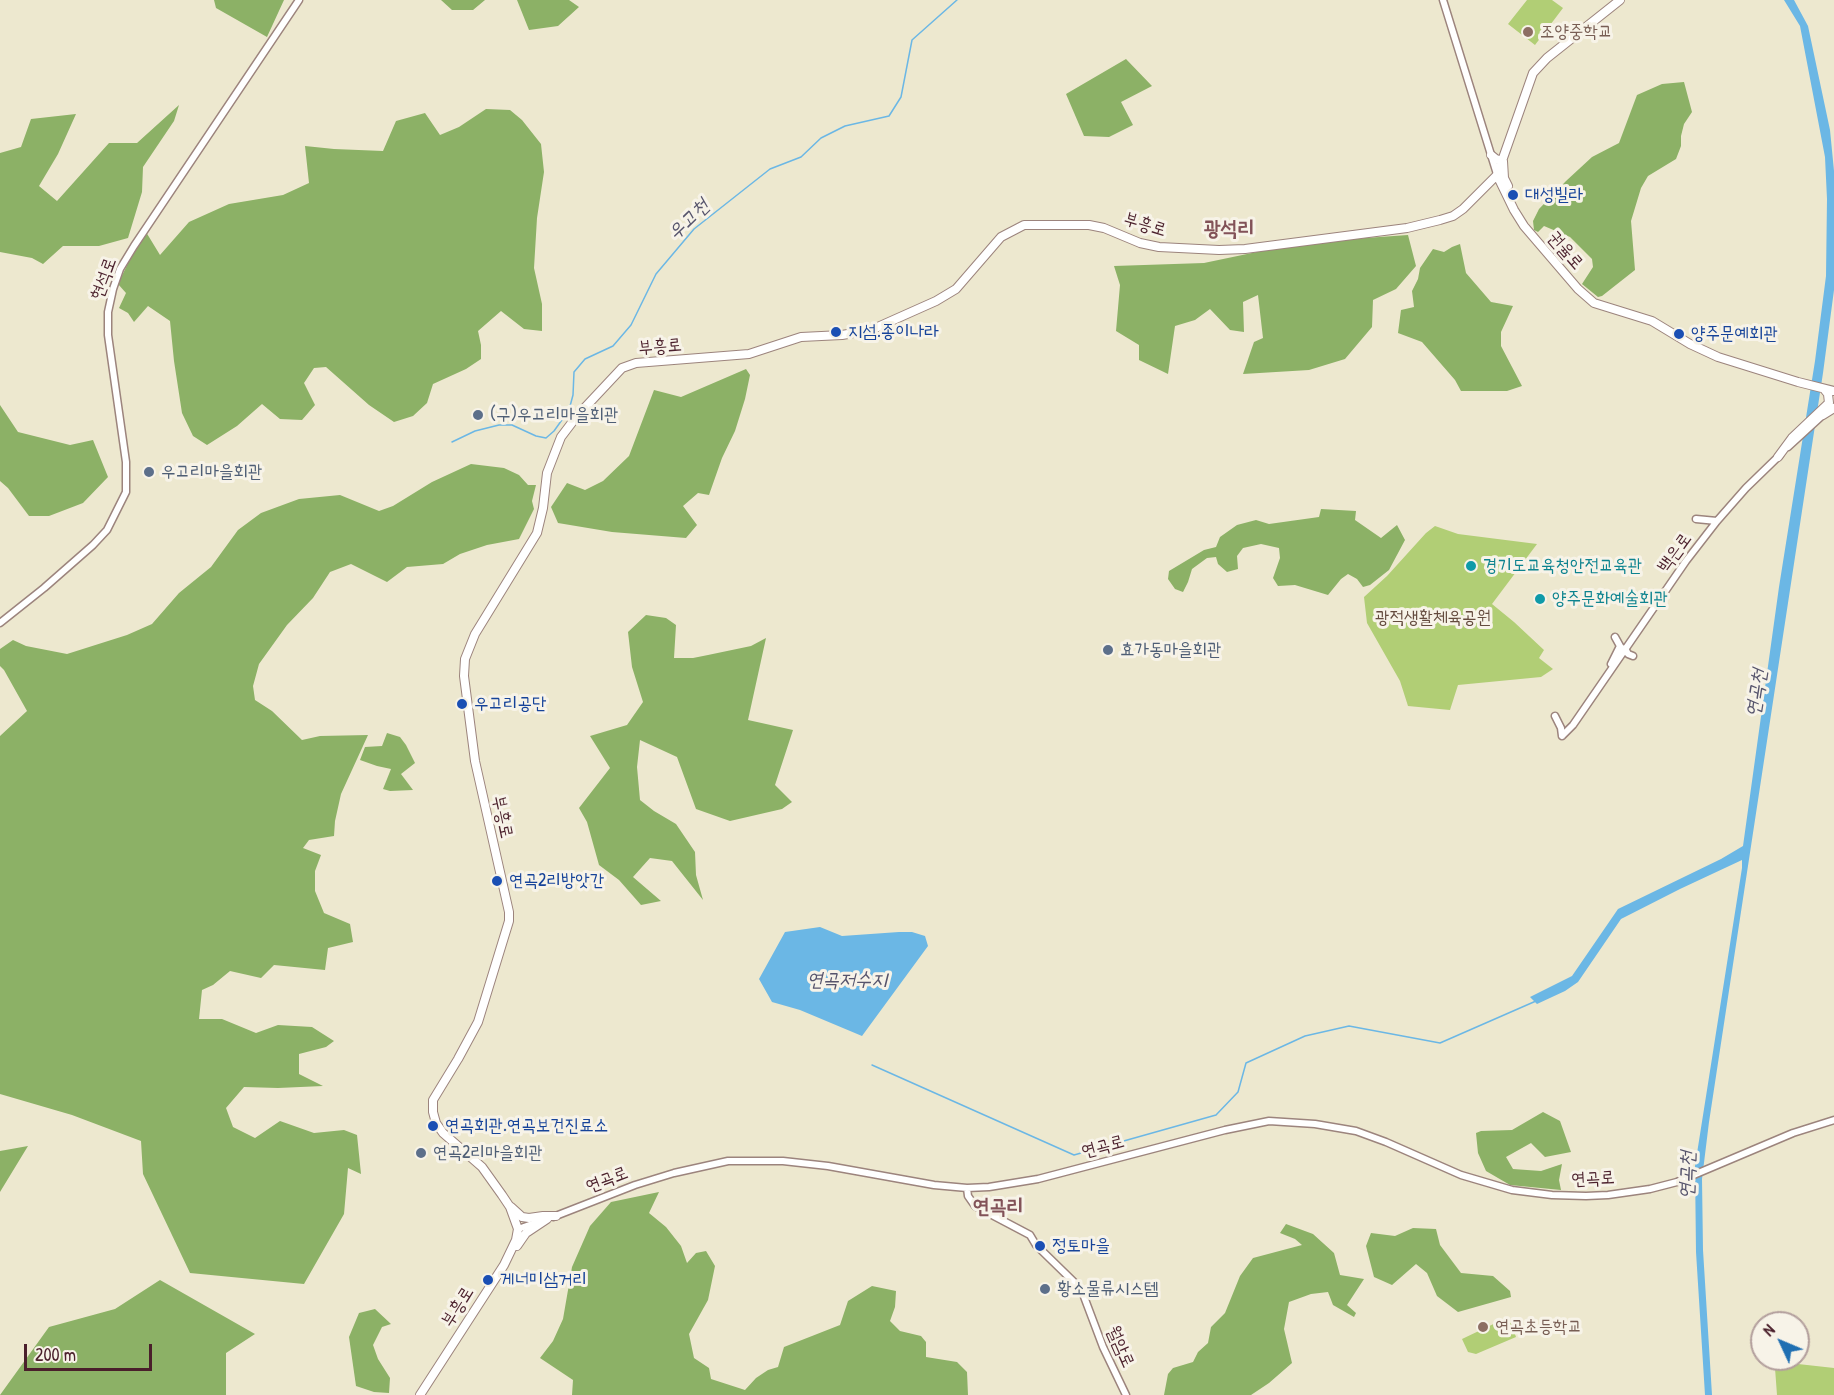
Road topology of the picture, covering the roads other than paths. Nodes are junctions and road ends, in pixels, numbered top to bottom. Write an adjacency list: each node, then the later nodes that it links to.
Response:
1 (299, 0): 16 (street, 현석로)
2 (1443, 0): 4 (street, 권율로)
3 (1620, 0): 5 (main road, 부흥로)
4 (1491, 155): 5 (main road); 6 (street, 권율로)
5 (1503, 160): 6 (main road, 부흥로); 9 (main road)
6 (1497, 175): 7 (main road, 권율로); 8 (main road, 부흥로)
7 (1505, 191): 8 (main road); 9 (main road, 권율로)
8 (1476, 197): 23 (main road, 부흥로)
9 (1510, 202): 10 (main road, 권율로)
10 (1829, 389): 12 (main road)
11 (1834, 407): 12 (main road)
12 (1820, 416): 13 (main road)
13 (1778, 457): 15 (street, 백은로)
14 (1696, 519): 15 (street)
15 (1717, 521): 17 (street, 백은로)
16 (0, 623)
17 (1627, 646): 18 (street); 19 (street, 백은로); 19 (street)
18 (1633, 656)
19 (1601, 683): 20 (street, 백은로)
20 (1555, 716)
21 (1834, 1120): 22 (street, 연곡로)
22 (967, 1188): 24 (street, 연곡로); 29 (street, 월암로)
23 (510, 1207): 24 (main road); 26 (main road, 부흥로)
24 (556, 1216): 25 (street, 연곡로)
25 (547, 1219): 26 (street, 연곡로); 27 (main road)
26 (518, 1229): 27 (main road, 부흥로)
27 (504, 1265): 28 (main road, 부흥로)
28 (420, 1395)
29 (1126, 1395)

